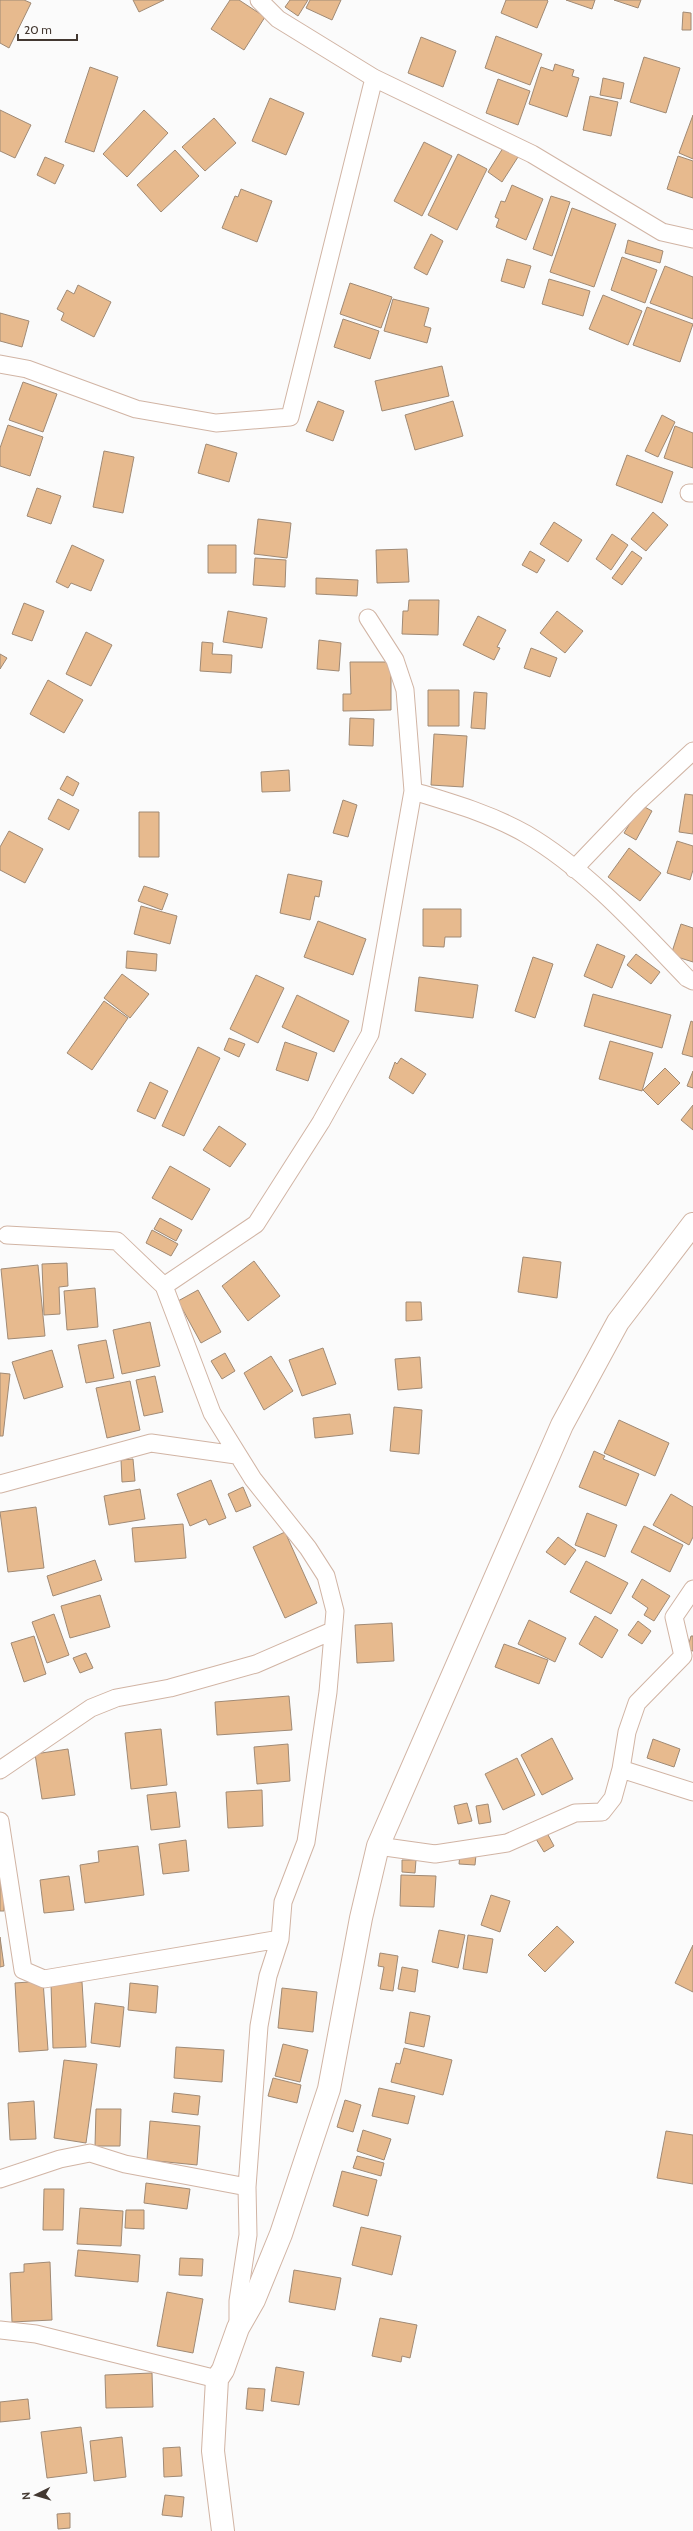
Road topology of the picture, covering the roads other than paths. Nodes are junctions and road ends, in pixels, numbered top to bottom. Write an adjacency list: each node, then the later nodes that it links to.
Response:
1 (258, 0): 2 (street)
2 (374, 78): 3 (street); 4 (street)
3 (693, 239)
4 (0, 364)
5 (368, 618): 7 (street)
6 (693, 751): 8 (street)
7 (413, 791): 8 (street); 12 (street)
8 (574, 869): 9 (street)
9 (693, 981)
10 (693, 1224): 21 (street)
11 (7, 1235): 12 (street)
12 (164, 1286): 13 (street)
13 (236, 1455): 14 (street); 16 (street)
14 (0, 1484)
15 (693, 1589): 17 (street)
16 (332, 1631): 18 (street); 22 (street)
17 (621, 1769): 19 (street); 21 (street)
18 (0, 1770)
19 (693, 1792)
20 (0, 1821): 22 (street)
21 (378, 1846): 25 (street)
22 (280, 1939): 24 (street)
23 (0, 2179): 24 (street)
24 (247, 2187): 25 (street)
25 (238, 2328): 27 (street)
26 (0, 2330): 27 (street)
27 (217, 2379): 28 (street)
28 (223, 2531)

